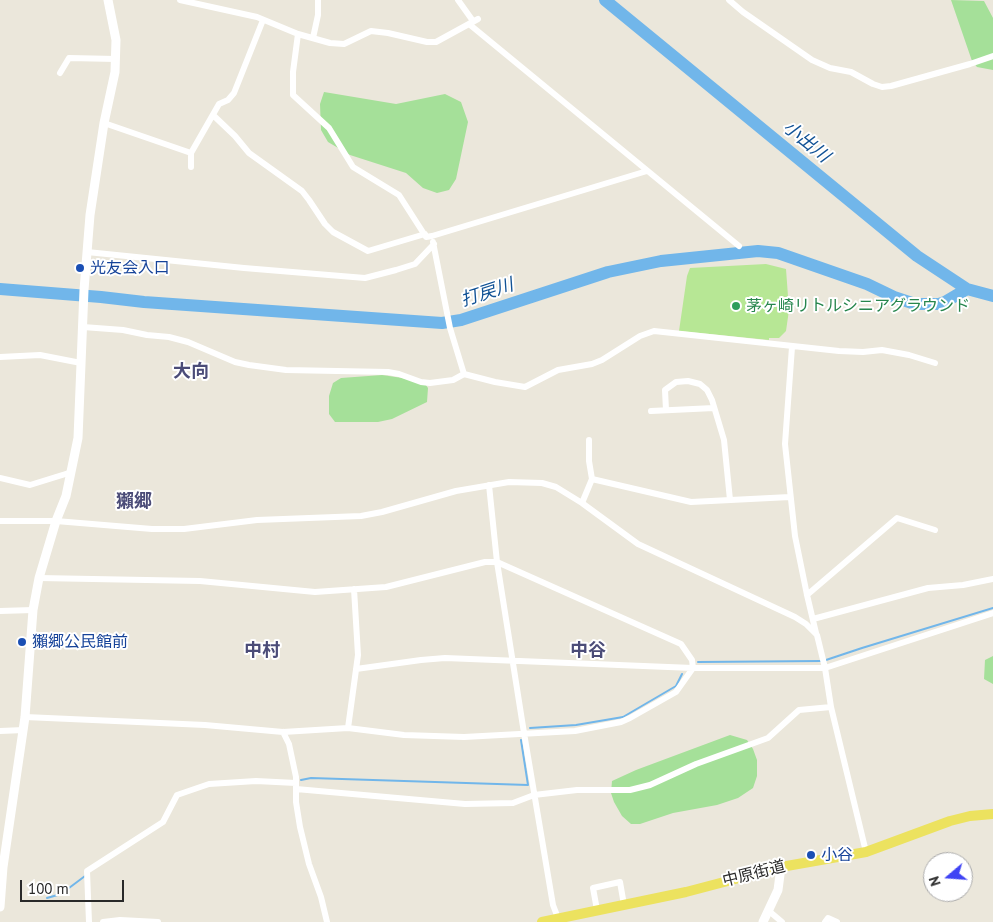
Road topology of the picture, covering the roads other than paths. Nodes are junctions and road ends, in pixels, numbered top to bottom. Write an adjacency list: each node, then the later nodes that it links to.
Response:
1 (108, 0): 11 (street)
2 (180, 0): 6 (street)
3 (318, 0): 9 (street)
4 (458, 0): 7 (street)
5 (729, 0): 10 (street)
6 (263, 20): 8 (street); 13 (street)
7 (473, 21): 9 (street); 17 (street)
8 (298, 34): 9 (street); 18 (street)
9 (312, 38)
10 (993, 56)
11 (116, 59): 12 (street); 14 (street)
12 (60, 73)
13 (213, 115): 15 (street); 18 (street)
14 (104, 123): 15 (street); 22 (street)
15 (191, 152): 16 (street)
16 (191, 168)
17 (647, 171): 19 (street); 21 (street)
18 (425, 234): 19 (street)
19 (432, 236): 20 (street)
20 (434, 244): 22 (street); 28 (street)
21 (739, 246)
22 (87, 252): 23 (street)
23 (83, 327): 26 (street); 28 (street)
24 (792, 347): 27 (street); 28 (street); 37 (street)
25 (0, 357): 26 (street)
26 (81, 363): 33 (street)
27 (935, 363)
28 (464, 374)
29 (714, 408): 30 (street); 30 (street); 38 (street)
30 (666, 410): 31 (street)
31 (651, 412)
32 (589, 440): 35 (street)
33 (72, 472): 34 (street); 41 (street)
34 (0, 478)
35 (592, 479): 38 (street); 39 (street)
36 (489, 485): 39 (street); 41 (street); 43 (street)
37 (790, 497): 38 (street); 47 (street)
38 (730, 500)
39 (582, 503): 52 (street)
40 (0, 521): 41 (street)
41 (56, 521): 44 (street)
42 (935, 530): 47 (street)
43 (498, 562): 46 (street); 53 (street); 55 (street)
44 (39, 578): 46 (street); 48 (street)
45 (993, 579): 51 (street)
46 (354, 589): 56 (street)
47 (807, 595): 51 (street)
48 (32, 610): 49 (street); 58 (street)
49 (0, 612)
50 (993, 613): 54 (street)
51 (812, 619): 52 (street)
52 (816, 635): 54 (street)
53 (513, 660): 55 (street); 56 (street); 63 (street)
54 (824, 663): 55 (street); 57 (street)
55 (693, 668): 63 (street)
56 (356, 669): 59 (street)
57 (831, 707): 65 (street); 67 (street)
58 (25, 716): 61 (street); 62 (street)
59 (348, 728): 62 (street); 63 (street)
60 (0, 730): 61 (street)
61 (24, 730): 68 (street)
62 (283, 732): 64 (street)
63 (524, 733): 65 (street)
64 (296, 786): 65 (street); 75 (street); 78 (street)
65 (534, 795): 74 (street)
66 (993, 814): 67 (main road, 中原街道)
67 (866, 852): 69 (main road, 中原街道)
68 (2, 867): 71 (street)
69 (781, 867): 70 (main road, 中原街道); 73 (street)
70 (624, 905): 72 (main road, 中原街道); 72 (street)
71 (0, 907)
72 (597, 910): 74 (main road, 中原街道)
73 (769, 911): 80 (street); 81 (street)
74 (558, 918): 79 (main road, 中原街道)
75 (89, 922)
76 (103, 922): 77 (street)
77 (158, 922)
78 (327, 922)
79 (542, 922)
80 (763, 922)
81 (782, 922)
82 (825, 922): 83 (street)
83 (837, 922)

